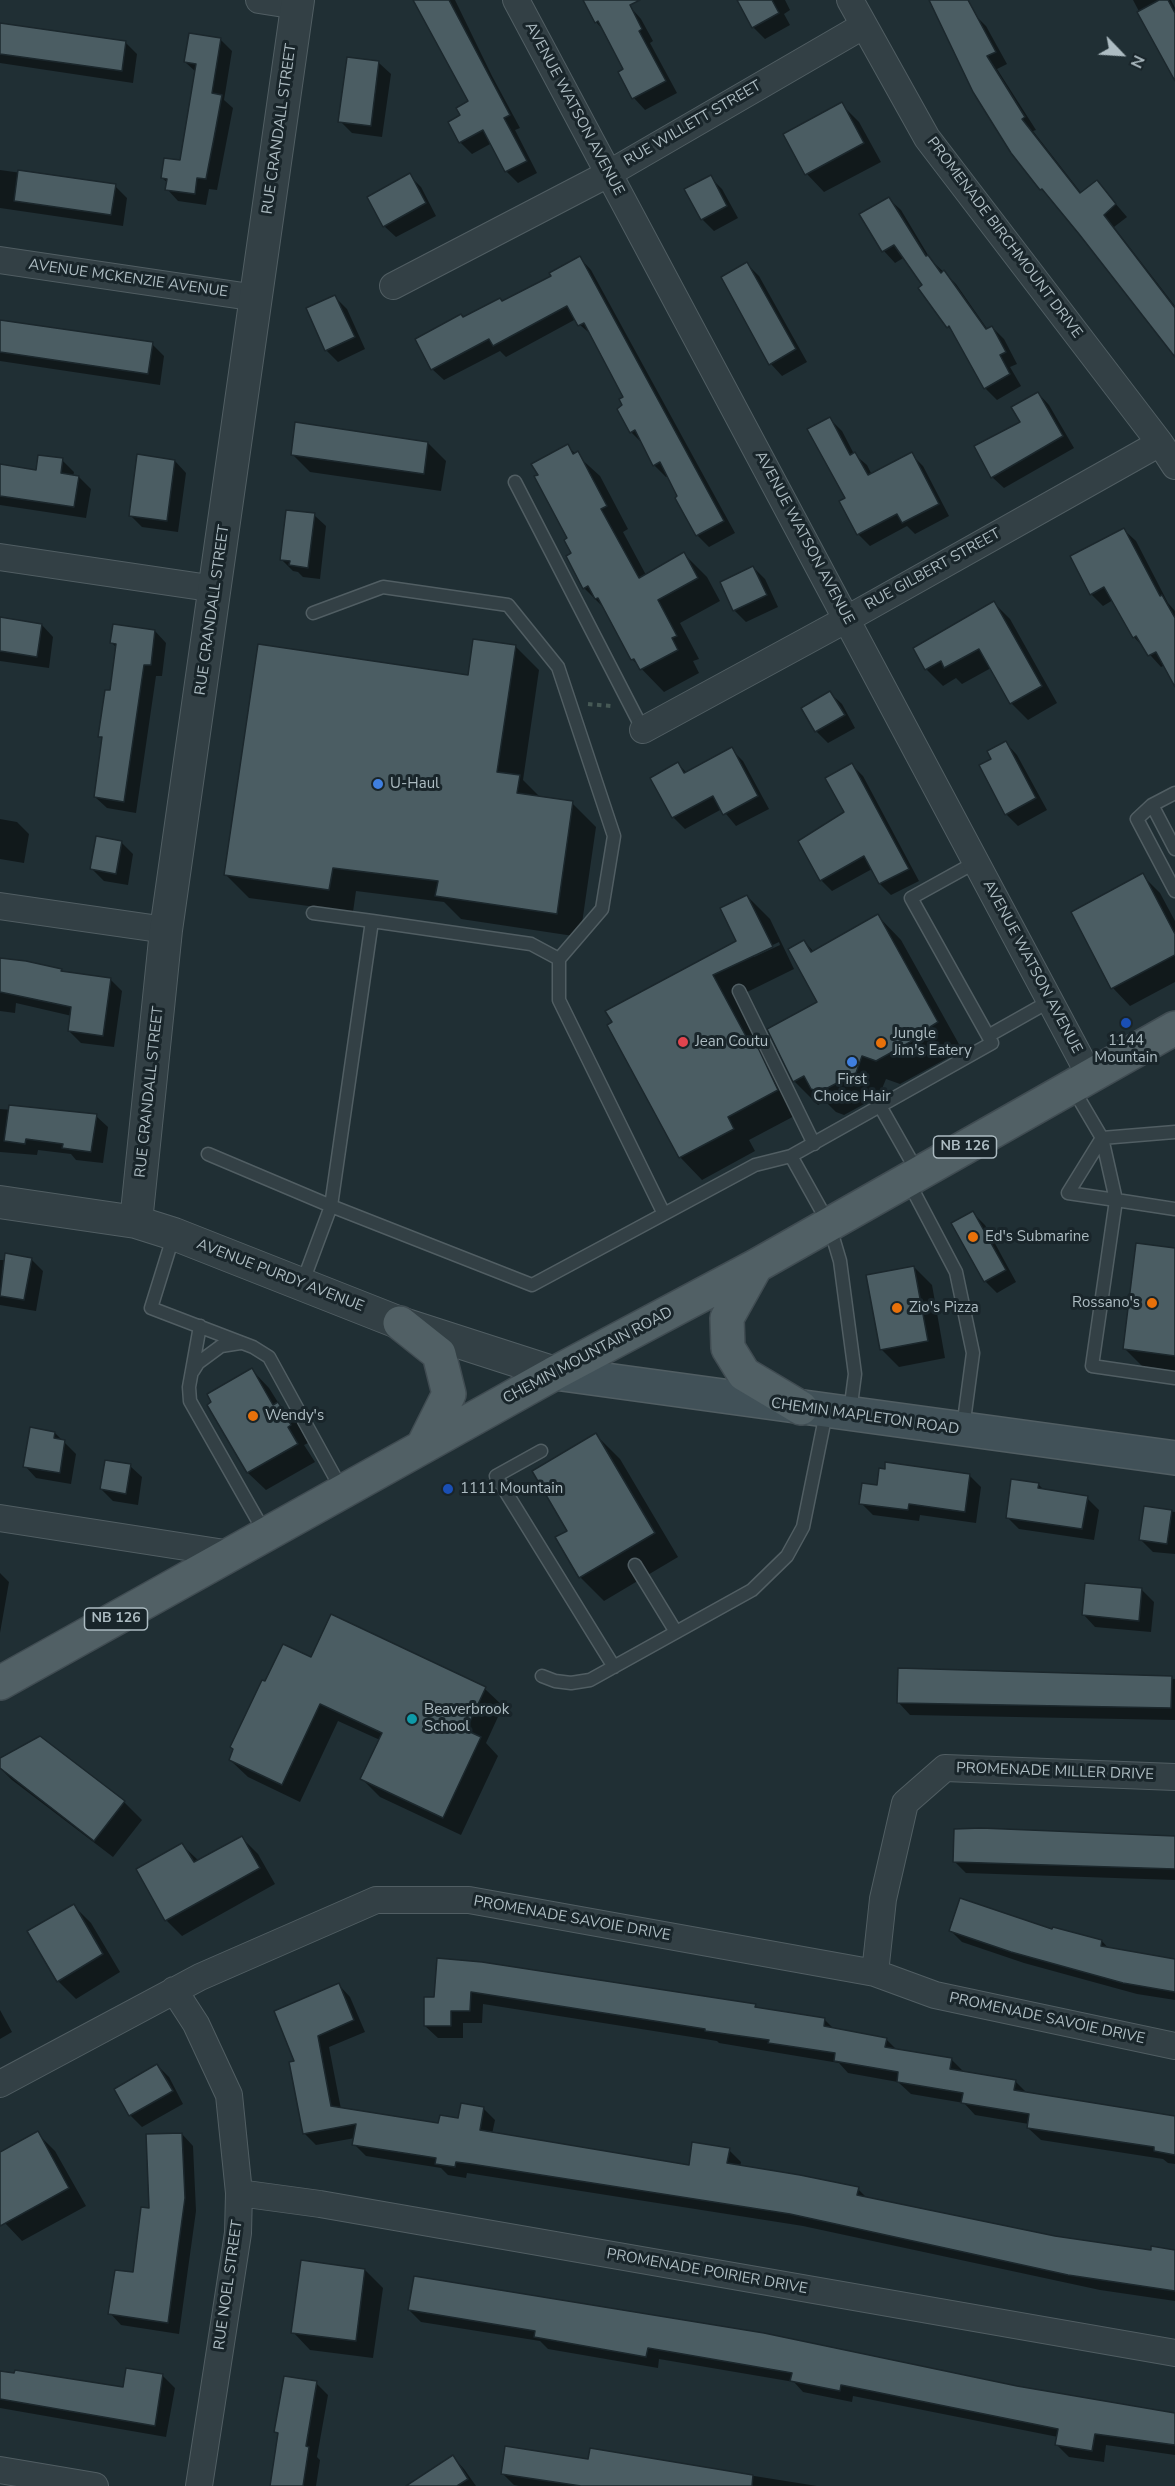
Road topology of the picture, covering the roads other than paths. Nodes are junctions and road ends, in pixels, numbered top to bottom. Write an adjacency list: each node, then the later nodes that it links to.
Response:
1 (259, 0): 4 (street)
2 (516, 0): 6 (street, AVENUE WATSON AVENUE)
3 (850, 0): 5 (street, PROMENADE BIRCHMOUNT DRIVE)
4 (298, 3): 9 (street, RUE CRANDALL STREET)
5 (863, 26): 6 (street, RUE WILLETT STREET); 10 (street, PROMENADE BIRCHMOUNT DRIVE)
6 (608, 174): 8 (street, RUE WILLETT STREET); 16 (street, AVENUE WATSON AVENUE)
7 (0, 260): 9 (street, AVENUE MCKENZIE AVENUE)
8 (393, 286)
9 (257, 298): 14 (street, RUE CRANDALL STREET)
10 (1160, 443): 11 (street, PROMENADE BIRCHMOUNT DRIVE); 16 (street, RUE GILBERT STREET)
11 (1175, 466)
12 (515, 482): 17 (lane)
13 (0, 557): 14 (street)
14 (216, 589): 26 (street, RUE CRANDALL STREET)
15 (313, 613): 27 (lane)
16 (847, 619): 17 (street, RUE GILBERT STREET); 21 (street, AVENUE WATSON AVENUE)
17 (643, 730)
18 (1175, 793): 19 (lane)
19 (1152, 805): 20 (lane); 22 (lane)
20 (1175, 849)
21 (976, 862): 29 (street, AVENUE WATSON AVENUE); 31 (lane)
22 (1175, 891)
23 (0, 906): 26 (street)
24 (313, 913): 25 (lane)
25 (372, 921): 27 (lane); 42 (lane)
26 (166, 930): 45 (street, RUE CRANDALL STREET)
27 (559, 959): 44 (lane)
28 (739, 991): 36 (lane)
29 (1050, 1001): 31 (lane); 32 (street, AVENUE WATSON AVENUE)
30 (1175, 1028): 32 (main road, CHEMIN MOUNTAIN ROAD / NB 126)
31 (988, 1036): 33 (lane)
32 (1081, 1081): 35 (lane); 39 (main road, CHEMIN MOUNTAIN ROAD / NB 126)
33 (880, 1106): 36 (lane); 39 (lane)
34 (1175, 1132): 35 (lane)
35 (1102, 1138): 40 (lane); 40 (lane)
36 (814, 1144): 38 (lane)
37 (208, 1154): 42 (lane)
38 (791, 1156): 44 (lane); 46 (lane)
39 (913, 1177): 46 (main road, CHEMIN MOUNTAIN ROAD / NB 126); 57 (lane)
40 (1116, 1200): 43 (lane); 55 (lane)
41 (0, 1202): 45 (street, AVENUE PURDY AVENUE)
42 (332, 1206): 44 (lane); 49 (lane)
43 (1175, 1209)
44 (664, 1214)
45 (136, 1222): 47 (street, AVENUE PURDY AVENUE)
46 (829, 1224): 48 (main road, CHEMIN MOUNTAIN ROAD / NB 126); 56 (lane)
47 (174, 1234): 49 (street, AVENUE PURDY AVENUE); 51 (lane)
48 (756, 1266): 54 (main road, CHEMIN MOUNTAIN ROAD / NB 126); 56 (main road)
49 (302, 1284): 50 (street, AVENUE PURDY AVENUE)
50 (400, 1323): 54 (street, AVENUE PURDY AVENUE); 58 (main road)
51 (200, 1326): 52 (lane); 53 (lane)
52 (244, 1343): 53 (lane); 61 (lane)
53 (192, 1373): 63 (lane)
54 (555, 1373): 56 (main road, CHEMIN MAPLETON ROAD); 58 (main road, CHEMIN MOUNTAIN ROAD / NB 126)
55 (1175, 1378)
56 (826, 1412): 57 (main road, CHEMIN MAPLETON ROAD); 66 (lane)
57 (963, 1430): 60 (main road, CHEMIN MAPLETON ROAD)
58 (423, 1446): 61 (main road, CHEMIN MOUNTAIN ROAD / NB 126)
59 (541, 1451): 67 (lane)
60 (1175, 1458)
61 (343, 1491): 63 (main road, CHEMIN MOUNTAIN ROAD / NB 126)
62 (0, 1518): 64 (street)
63 (265, 1534): 64 (main road, CHEMIN MOUNTAIN ROAD / NB 126)
64 (231, 1554): 69 (main road, CHEMIN MOUNTAIN ROAD / NB 126)
65 (635, 1565): 66 (lane)
66 (676, 1632): 67 (lane)
67 (614, 1667): 68 (lane)
68 (542, 1676)
69 (0, 1683)
70 (1175, 1777): 71 (street, PROMENADE MILLER DRIVE)
71 (875, 1973): 72 (street, PROMENADE SAVOIE DRIVE); 73 (street, PROMENADE SAVOIE DRIVE)
72 (174, 1990): 74 (street, PROMENADE SAVOIE DRIVE); 75 (street, RUE NOEL STREET)
73 (1175, 2046)
74 (0, 2084)
75 (239, 2193): 76 (street, PROMENADE POIRIER DRIVE); 79 (street, RUE NOEL STREET)
76 (1175, 2354)
77 (0, 2470): 78 (street)
78 (95, 2486)
79 (199, 2486)

